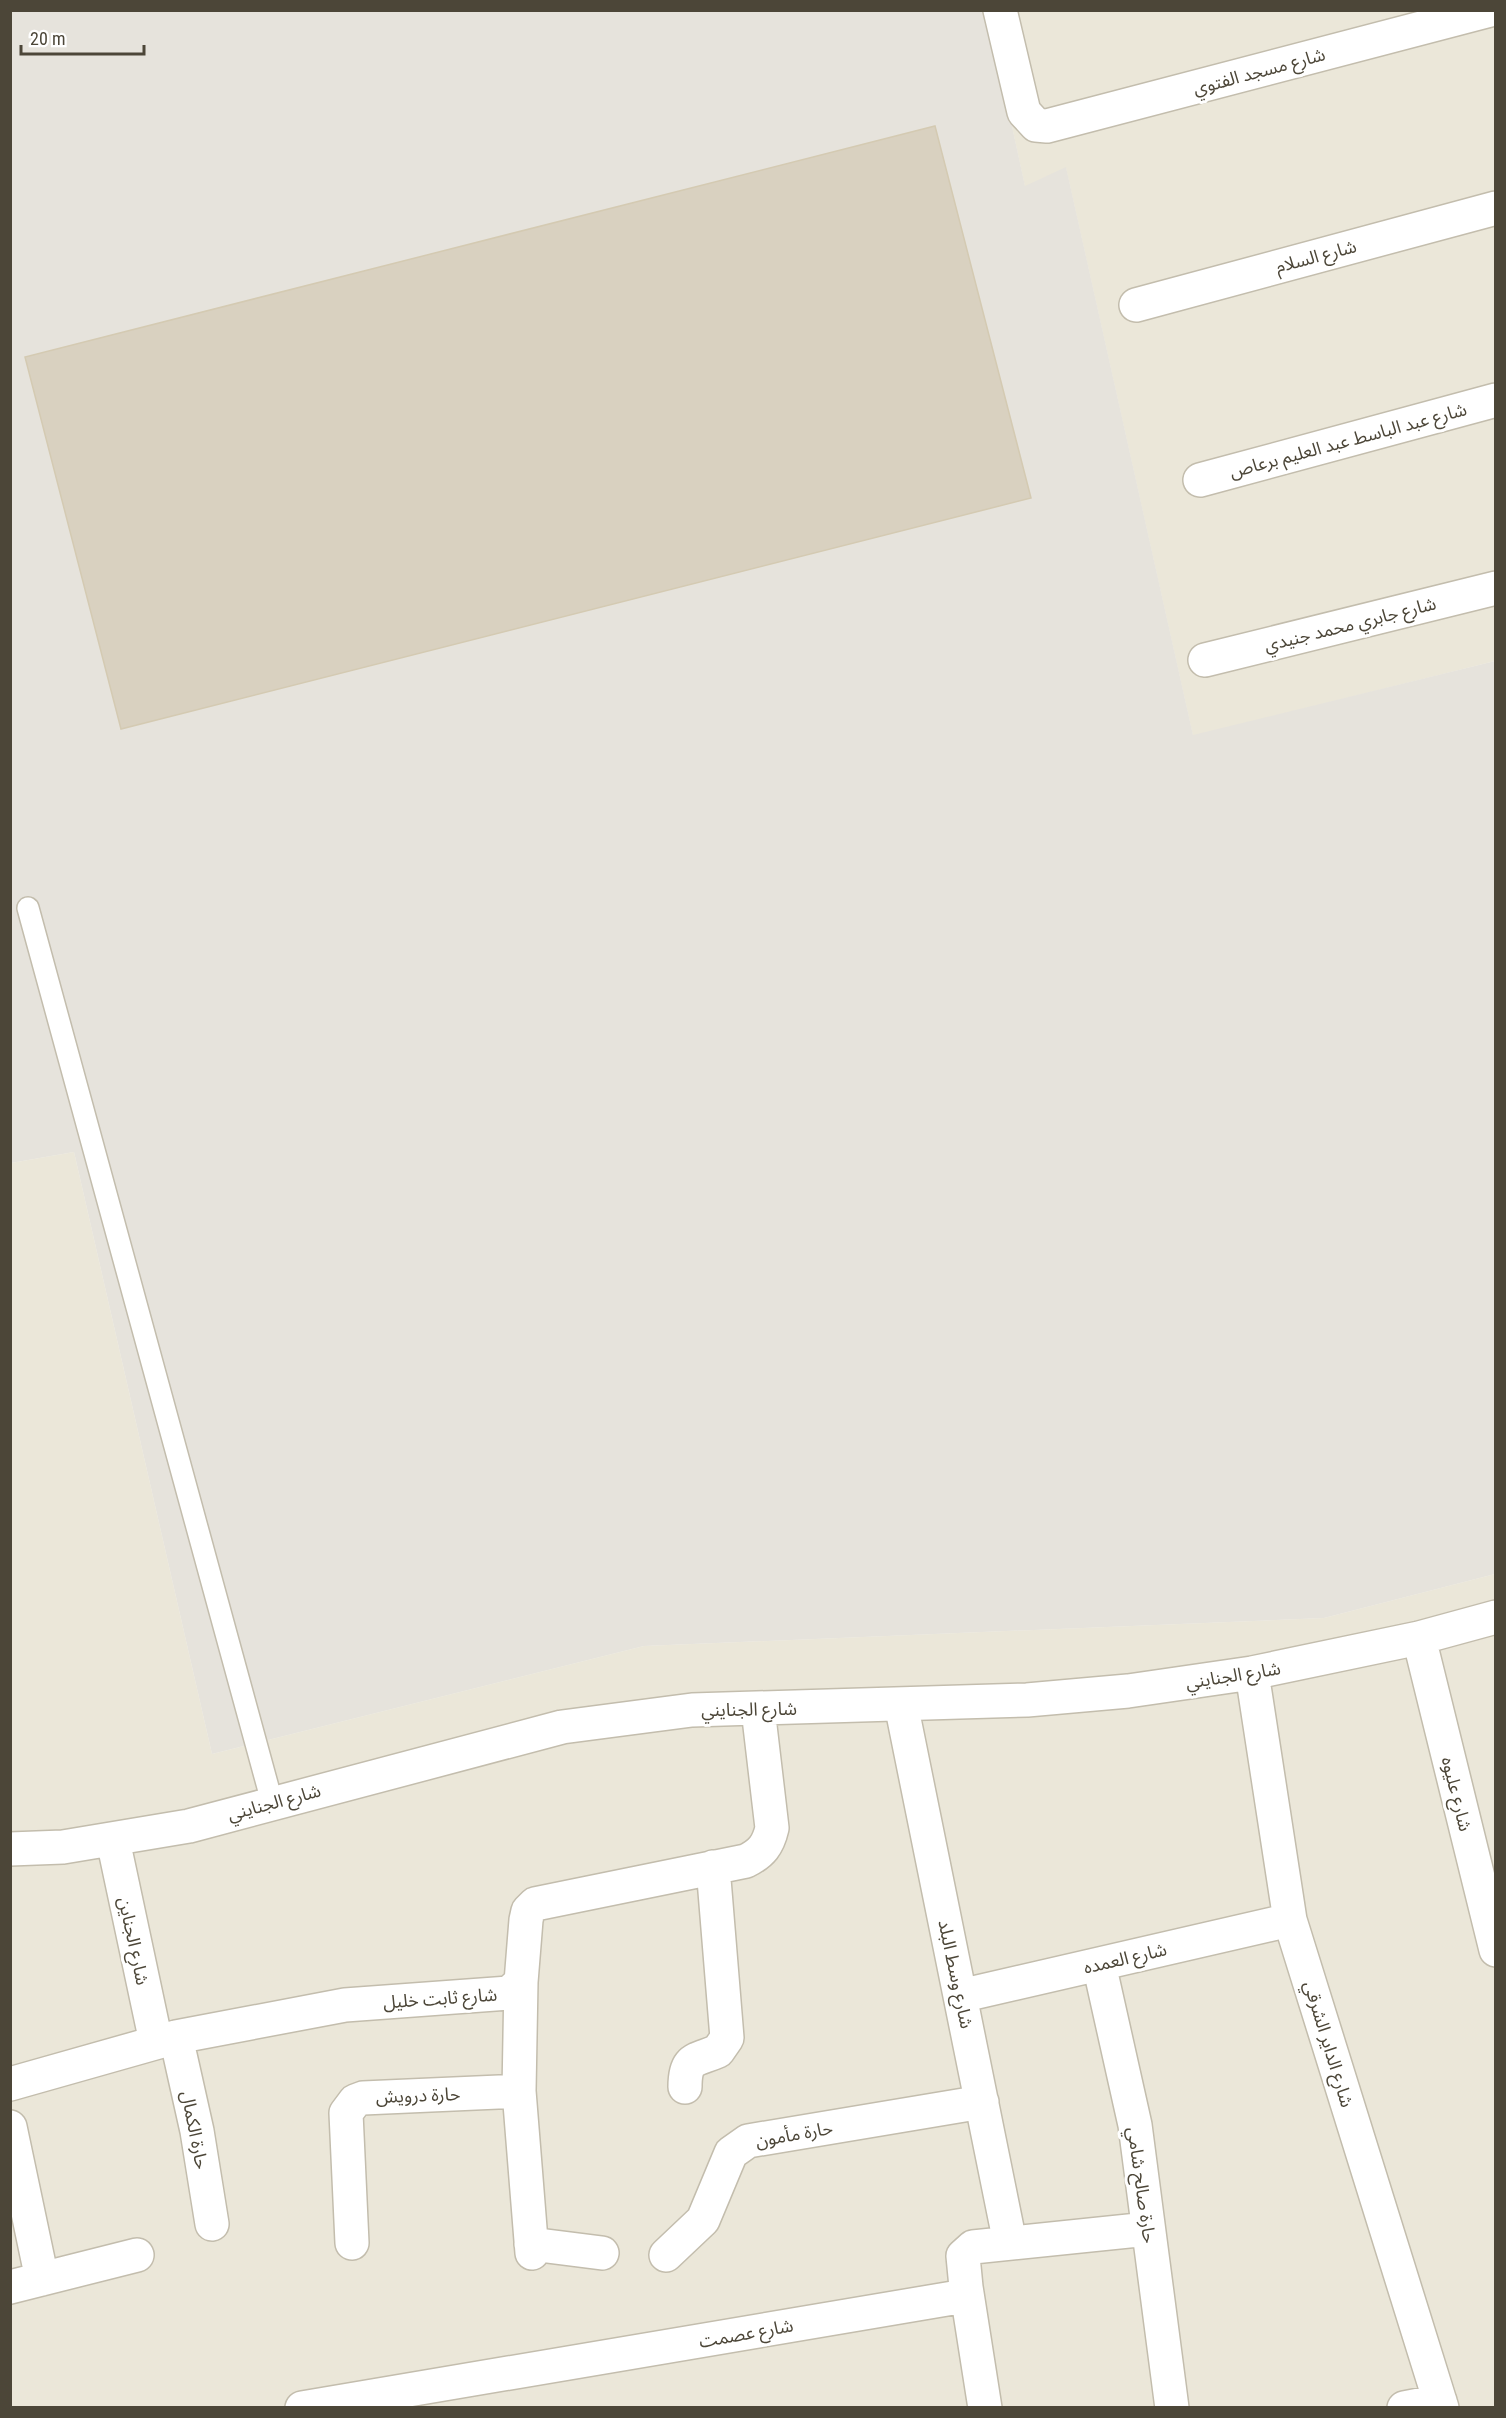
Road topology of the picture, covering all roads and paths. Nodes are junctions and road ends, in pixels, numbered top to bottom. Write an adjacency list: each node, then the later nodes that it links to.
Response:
1 (1000, 10): 2 (street, شارع مسجد الفتوي)
2 (1490, 10)
3 (1496, 208): 4 (street, شارع السلام)
4 (1136, 304)
5 (1496, 400): 6 (street, شارع عبد الباسط عبد العليم برعاص)
6 (1200, 480)
7 (1496, 588): 8 (street, شارع جابري محمد جنيدي)
8 (1205, 660)
9 (28, 908): 15 (lane)
10 (1496, 1617): 11 (street, شارع الجنايني)
11 (1419, 1638): 12 (street, شارع الجنايني); 20 (street, شارع عليوه)
12 (1252, 1673): 13 (street, شارع الجنايني); 19 (street, شارع الداير الشرقي)
13 (901, 1704): 14 (street, شارع الجنايني); 23 (street, شارع وسط البلد)
14 (758, 1709): 15 (street, شارع الجنايني); 18 (street, شارع ثابت خليل)
15 (272, 1802): 16 (street, شارع الجنايني)
16 (112, 1840): 17 (street, شارع الجنايني); 24 (street, شارع الجناين)
17 (10, 1849)
18 (713, 1867): 22 (street, شارع ثابت خليل); 26 (street)
19 (1290, 1920): 21 (street, شارع العمده); 40 (street, شارع الداير الشرقي)
20 (1496, 1950)
21 (1099, 1964): 23 (street, شارع العمده); 31 (street, حارة صالح شامي)
22 (521, 1982): 24 (street, شارع ثابت خليل); 27 (street)
23 (960, 1996): 28 (street, شارع وسط البلد)
24 (166, 2039): 25 (street, شارع ثابت خليل); 30 (street, حارة الكمال)
25 (10, 2085)
26 (685, 2087)
27 (519, 2091): 32 (street, حارة درويش); 34 (street)
28 (982, 2102): 33 (street, شارع وسط البلد); 36 (street, حارة مأمون)
29 (10, 2127): 37 (street)
30 (212, 2224)
31 (1148, 2229): 33 (street); 43 (street, حارة صالح شامي)
32 (352, 2243)
33 (1011, 2243): 39 (street)
34 (602, 2253)
35 (137, 2254): 37 (street)
36 (666, 2254)
37 (42, 2279): 38 (street)
38 (10, 2287)
39 (966, 2287): 41 (street, شارع عصمت); 42 (street)
40 (1441, 2404): 44 (street)
41 (302, 2408)
42 (985, 2408)
43 (1172, 2408)
44 (1404, 2408)

